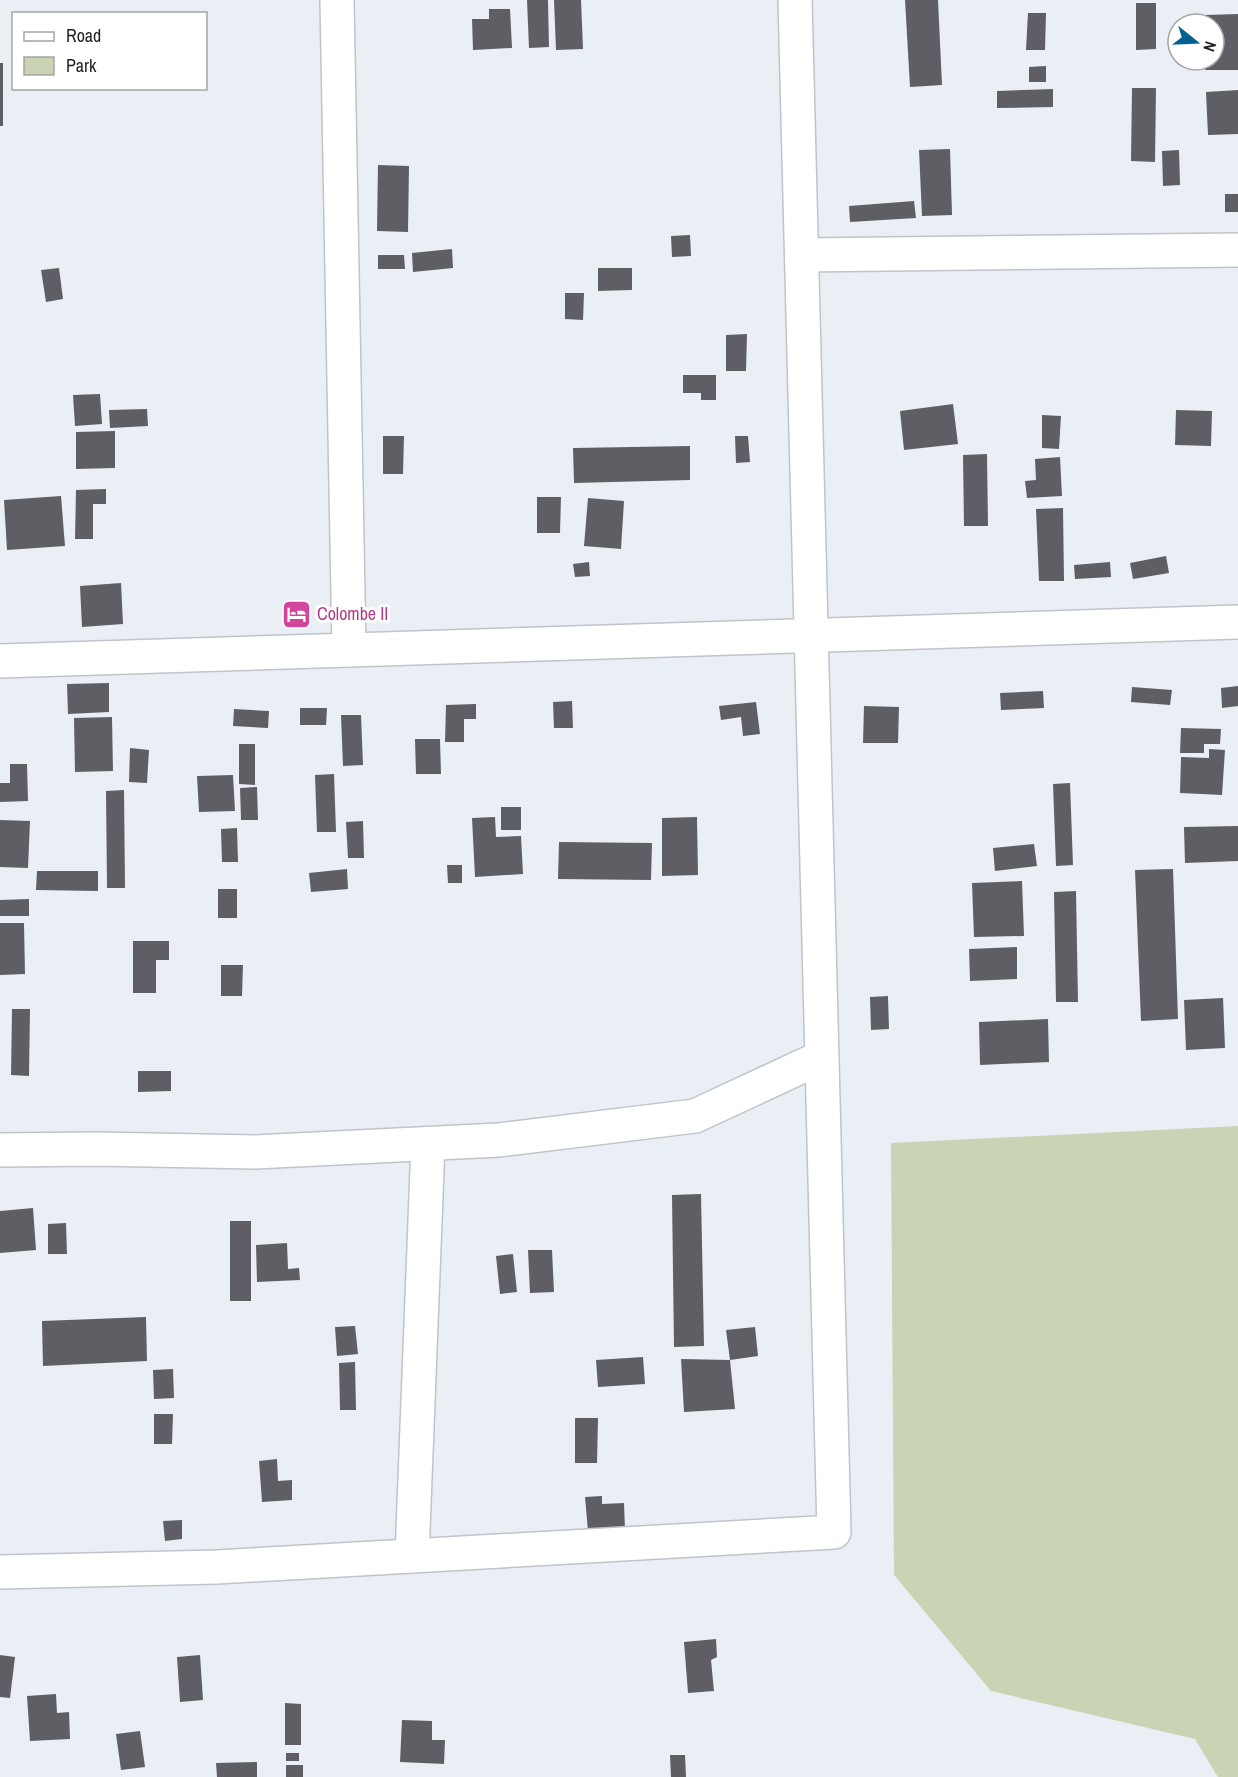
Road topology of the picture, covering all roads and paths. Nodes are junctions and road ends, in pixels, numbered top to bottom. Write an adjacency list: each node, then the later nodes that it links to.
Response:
1 (337, 0): 7 (street)
2 (795, 0): 4 (street)
3 (1238, 250): 4 (street)
4 (802, 255): 6 (street)
5 (1238, 622): 6 (street)
6 (812, 635): 7 (street); 9 (street)
7 (349, 650): 8 (street)
8 (0, 661)
9 (822, 1057): 10 (street); 12 (street)
10 (429, 1144): 11 (street); 12 (street)
11 (0, 1150)
12 (412, 1556): 13 (street)
13 (0, 1572)

